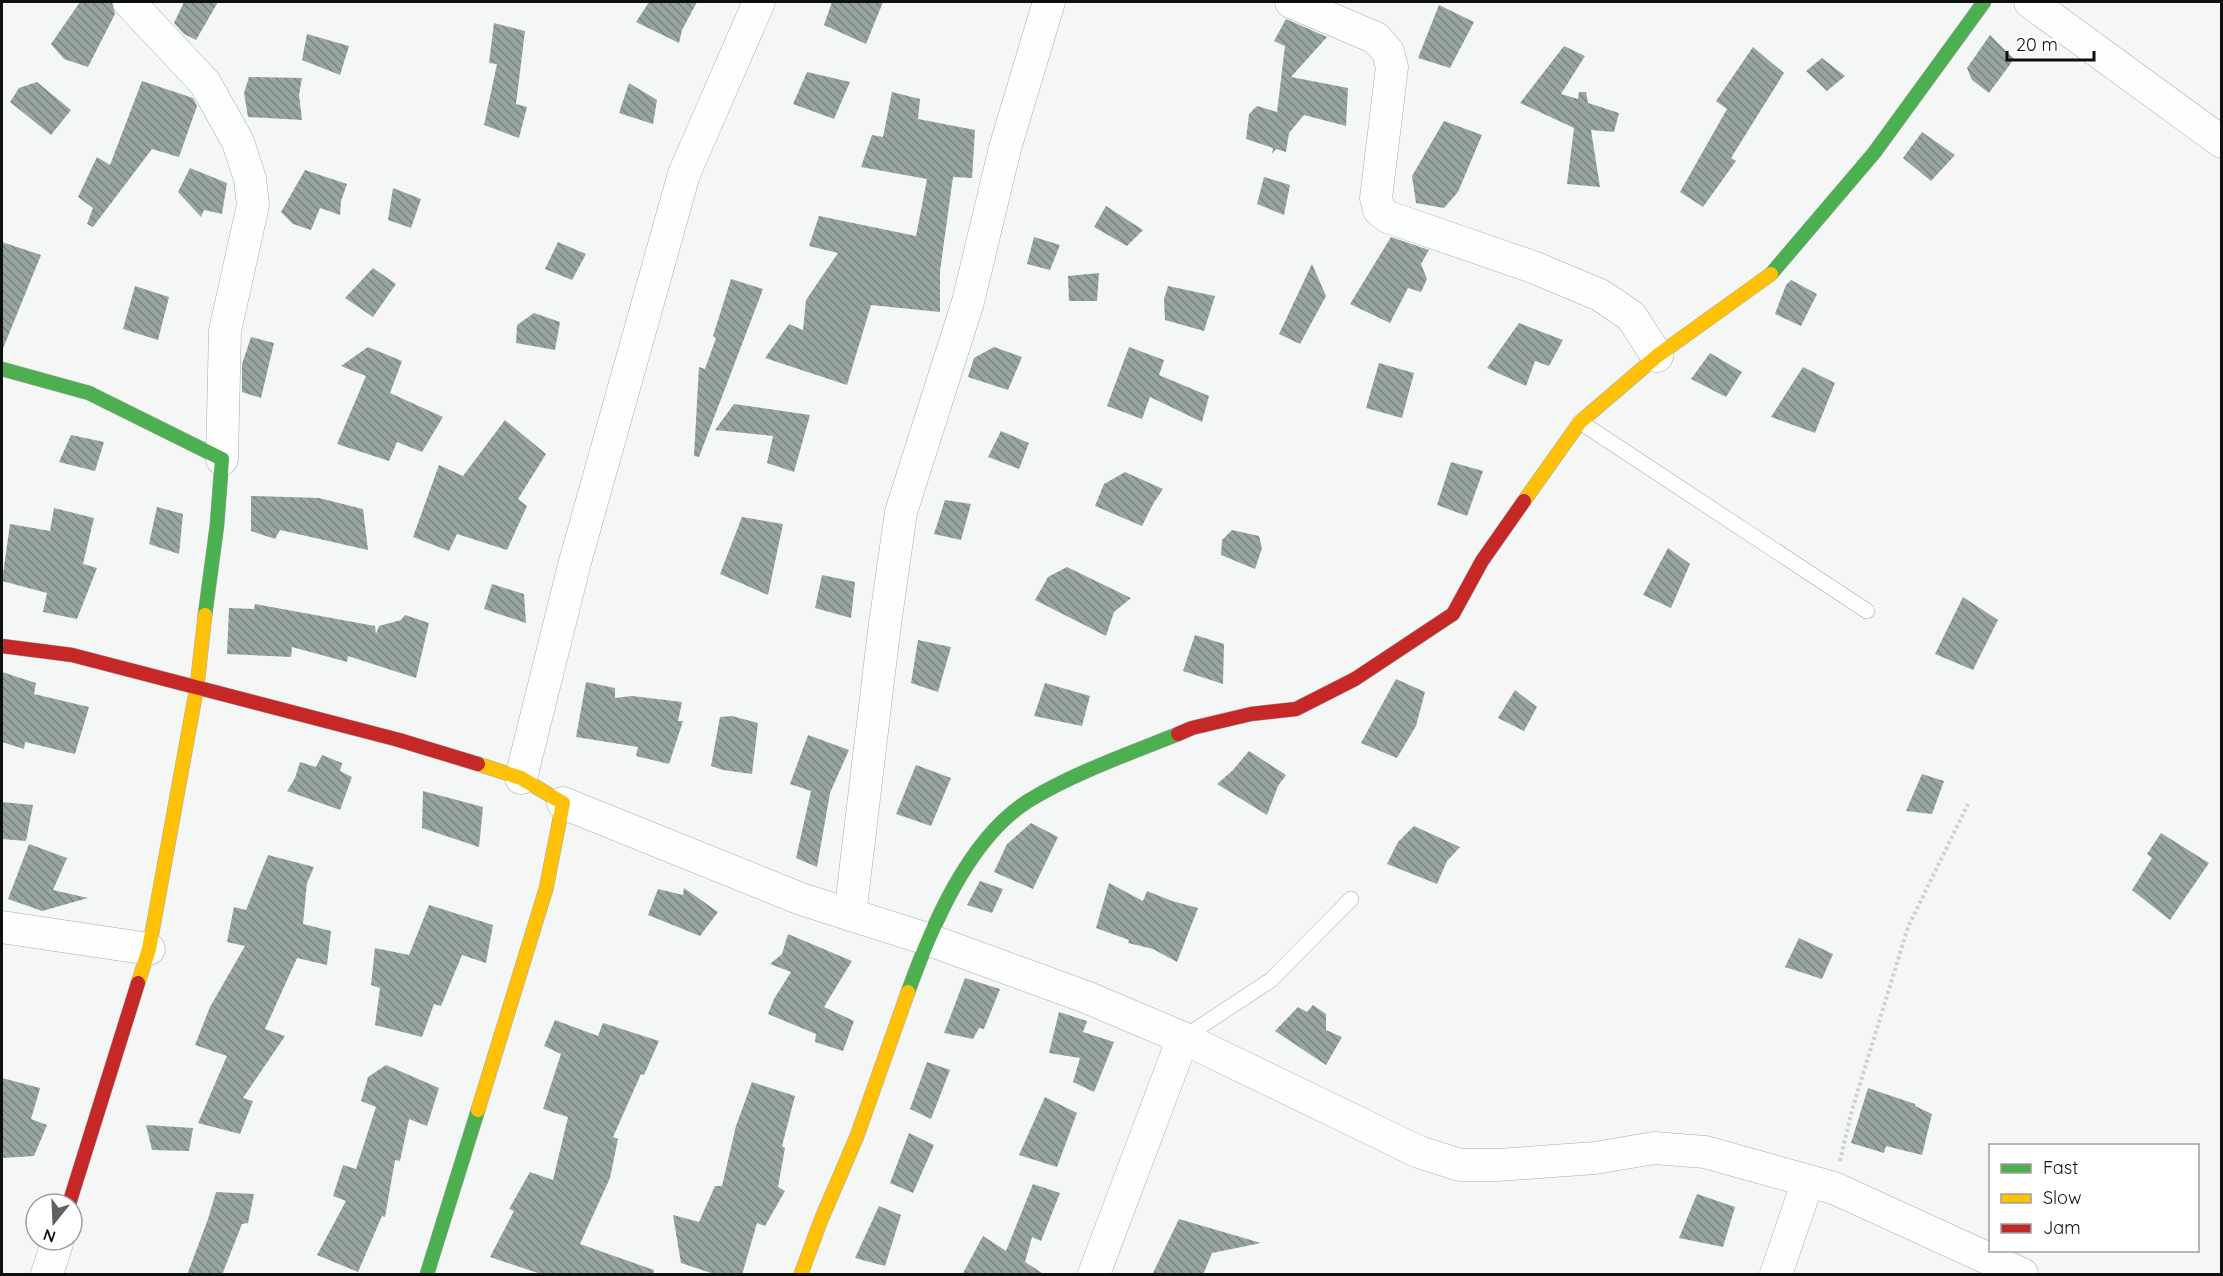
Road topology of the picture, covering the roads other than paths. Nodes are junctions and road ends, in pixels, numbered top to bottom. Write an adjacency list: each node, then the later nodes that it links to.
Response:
1 (129, 2): 11 (street)
2 (759, 2): 15 (street)
3 (1049, 2): 18 (street)
4 (1291, 2): 8 (street)
5 (1984, 2): 8 (street)
6 (2030, 2): 7 (street)
7 (2222, 142)
8 (1657, 356): 10 (street)
9 (2, 369): 11 (street)
10 (1580, 422): 12 (lane); 20 (street)
11 (222, 459): 14 (street)
12 (1867, 611)
13 (2, 646): 14 (street)
14 (197, 686): 15 (street); 21 (street)
15 (521, 778): 16 (street)
16 (563, 803): 18 (street); 27 (street)
17 (1351, 899): 22 (lane)
18 (850, 915): 20 (street)
19 (2, 927): 21 (street)
20 (927, 939): 22 (street); 28 (street)
21 (149, 950): 24 (street)
22 (1183, 1038): 23 (street); 29 (street)
23 (1821, 1184): 30 (street); 31 (street)
24 (73, 1192)
25 (54, 1252): 26 (street)
26 (47, 1275)
27 (427, 1275)
28 (801, 1275)
29 (1094, 1275)
30 (1776, 1275)
31 (2022, 1275)

